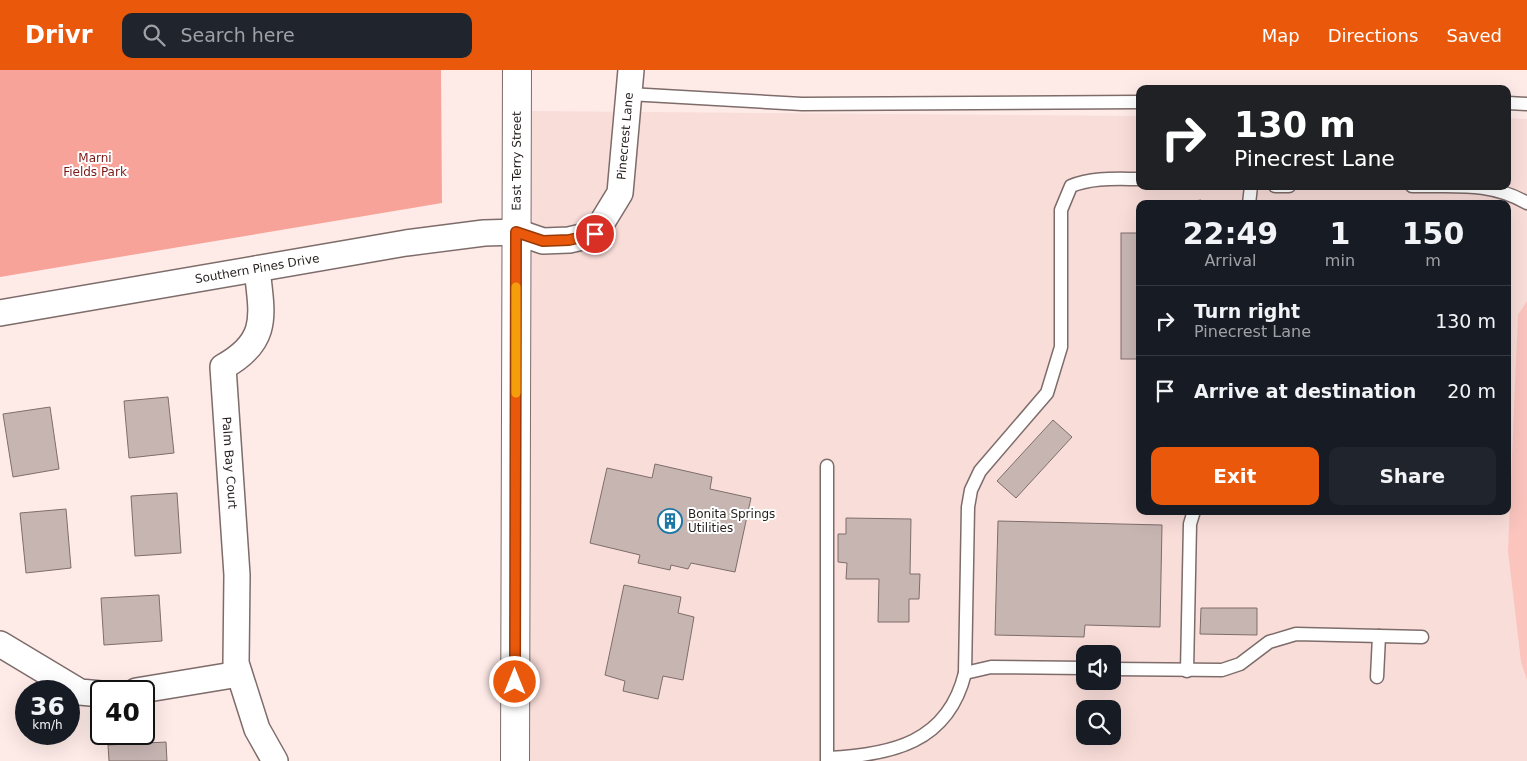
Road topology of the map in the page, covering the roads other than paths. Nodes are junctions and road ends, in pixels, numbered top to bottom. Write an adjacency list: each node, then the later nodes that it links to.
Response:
1 (517, 70): 9 (street, East Terry Street)
2 (630, 82): 3 (lane); 9 (street, Pinecrest Lane)
3 (1136, 102)
4 (1511, 103): 5 (lane)
5 (1527, 104)
6 (1136, 179): 20 (lane)
7 (1498, 190): 8 (lane)
8 (1527, 203)
9 (516, 232): 10 (street, Southern Pines Drive); 27 (street, East Terry Street)
10 (257, 269): 11 (street, Southern Pines Drive); 21 (street, Palm Bay Court)
11 (0, 313)
12 (827, 466): 25 (lane)
13 (1193, 515): 19 (lane)
14 (1379, 636): 15 (lane); 19 (lane); 22 (lane)
15 (1422, 637)
16 (0, 644): 24 (street)
17 (1076, 668): 20 (lane)
18 (1121, 669): 19 (lane)
19 (1187, 671)
20 (965, 673): 25 (lane)
21 (239, 674): 23 (street); 26 (street, Palm Bay Court)
22 (1377, 677)
23 (155, 688)
24 (90, 693)
25 (828, 759)
26 (275, 761)
27 (515, 761)

